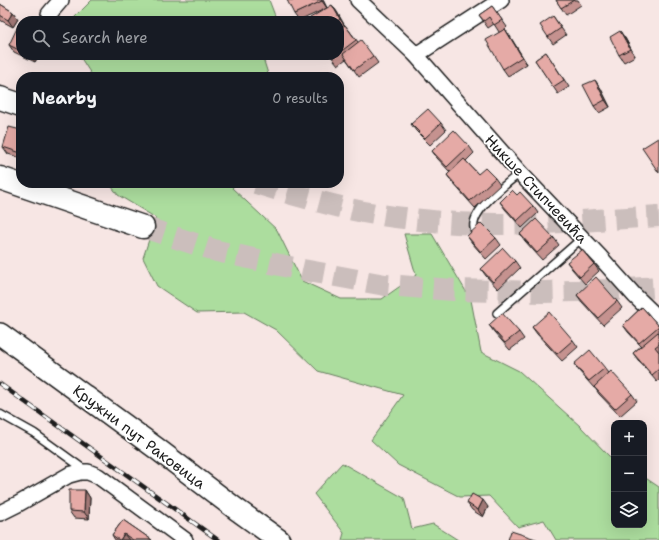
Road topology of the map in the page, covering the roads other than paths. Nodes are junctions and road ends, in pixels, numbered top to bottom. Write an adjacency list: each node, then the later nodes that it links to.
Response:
1 (60, 0): 4 (street)
2 (358, 0): 5 (street, Никше Стипчевића)
3 (501, 0): 5 (street)
4 (49, 14)
5 (416, 55): 8 (street, Никше Стипчевића)
6 (0, 98): 7 (highway)
7 (16, 103)
8 (520, 173): 13 (lane); 14 (street, Никше Стипчевића)
9 (0, 178): 10 (highway)
10 (16, 183)
11 (29, 188): 12 (highway)
12 (143, 227)
13 (477, 235)
14 (582, 238): 15 (lane); 16 (street, Никше Стипчевића)
15 (497, 313)
16 (659, 319)
17 (0, 334): 22 (main road, Кружни пут Раковица)
18 (0, 414): 19 (lane)
19 (88, 472): 20 (street); 21 (street)
20 (0, 513)
21 (185, 540)
22 (279, 540)

